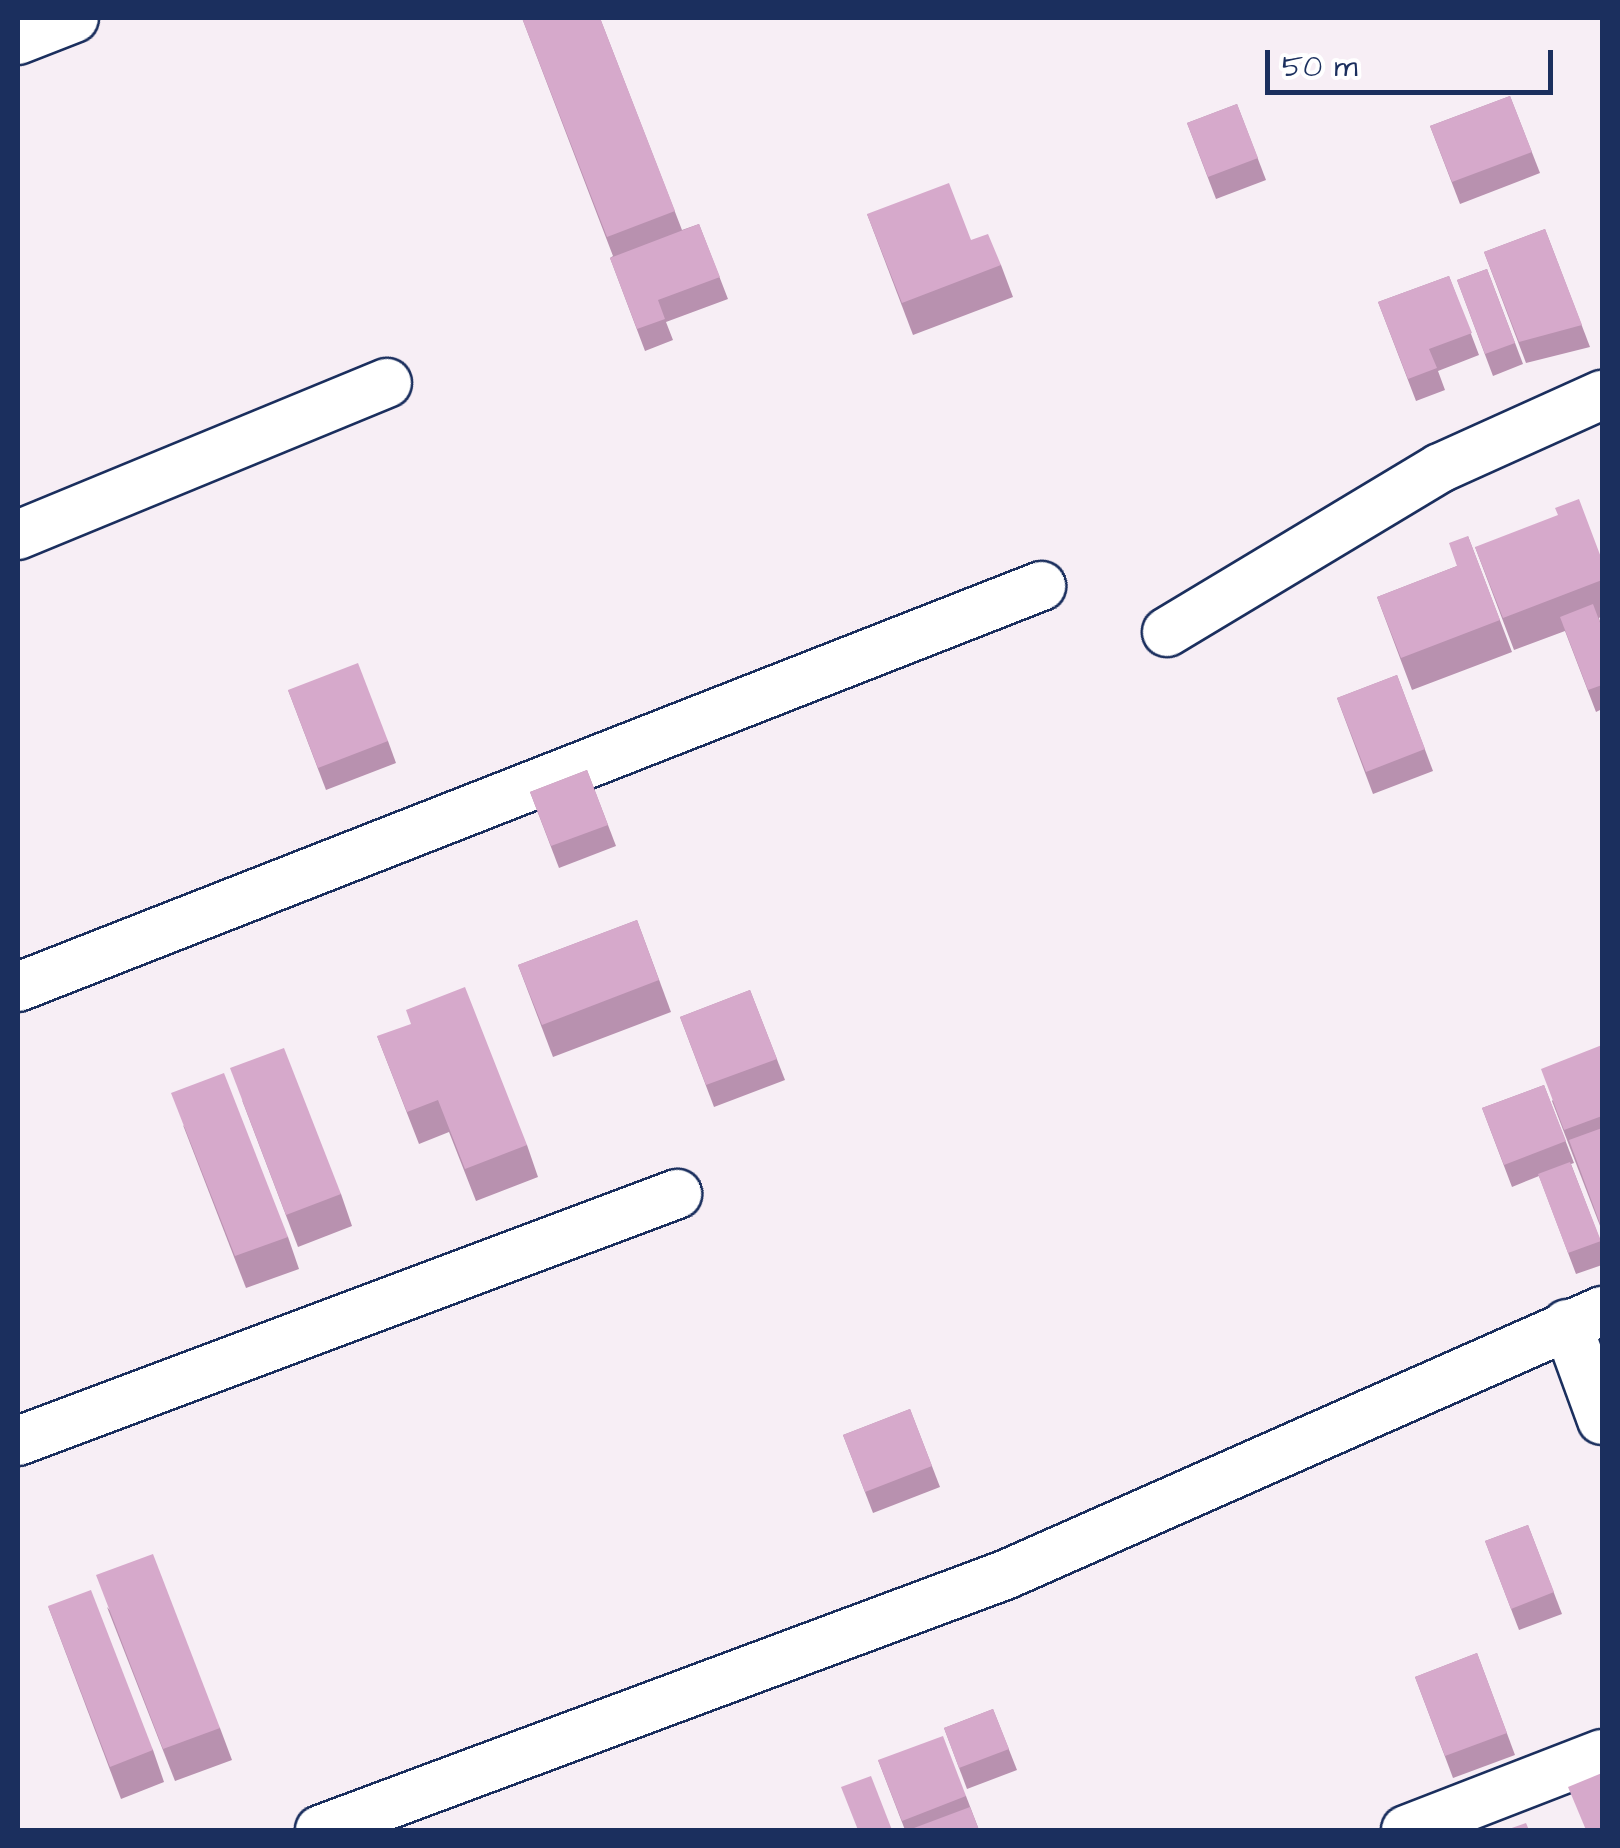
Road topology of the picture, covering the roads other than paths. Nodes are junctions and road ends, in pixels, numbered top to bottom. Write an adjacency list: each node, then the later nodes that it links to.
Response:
1 (74, 18): 2 (street)
2 (18, 40)
3 (387, 383): 5 (street)
4 (1602, 394): 7 (street)
5 (18, 535)
6 (1041, 586): 8 (street)
7 (1167, 632)
8 (18, 987)
9 (677, 1194): 12 (street)
10 (1585, 1318): 11 (street); 14 (street)
11 (1602, 1420)
12 (18, 1441)
13 (1602, 1754): 15 (street)
14 (320, 1830)
15 (1406, 1830)

